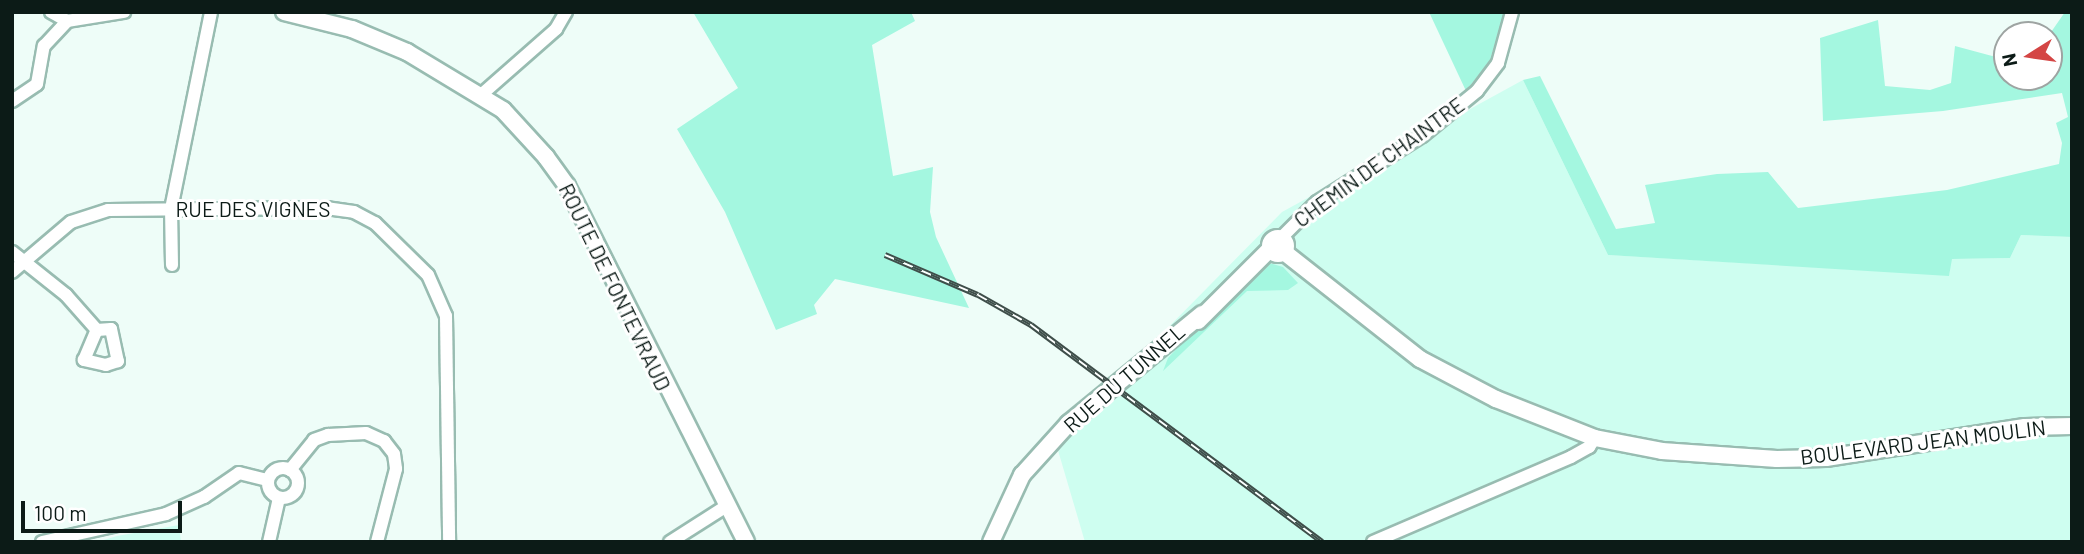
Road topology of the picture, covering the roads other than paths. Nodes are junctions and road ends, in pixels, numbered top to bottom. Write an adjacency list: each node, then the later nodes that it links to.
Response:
1 (124, 12): 6 (street)
2 (211, 12): 9 (street)
3 (284, 12): 7 (street, ROUTE DE FONTEVRAUD)
4 (566, 12): 7 (street)
5 (1512, 12): 10 (street, CHEMIN DE CHAINTRE)
6 (58, 22): 8 (street)
7 (481, 95): 20 (street, ROUTE DE FONTEVRAUD)
8 (12, 101)
9 (171, 209): 11 (street, RUE DES VIGNES); 12 (street); 24 (street, RUE DES VIGNES)
10 (1278, 246): 16 (street, BOULEVARD JEAN MOULIN); 27 (street, RUE DU TUNNEL)
11 (17, 257): 13 (street, RUE DES VIGNES); 14 (street)
12 (172, 265)
13 (12, 272)
14 (96, 330)
15 (2072, 426): 16 (street, BOULEVARD JEAN MOULIN)
16 (1595, 438): 28 (street)
17 (290, 470): 18 (street); 19 (street); 23 (street)
18 (268, 480): 19 (street); 21 (street)
19 (279, 498): 22 (street)
20 (725, 508): 25 (street); 26 (street, ROUTE DE FONTEVRAUD)
21 (42, 542)
22 (269, 542)
23 (377, 542)
24 (449, 542)
25 (670, 542)
26 (746, 542)
27 (991, 542)
28 (1373, 542)

